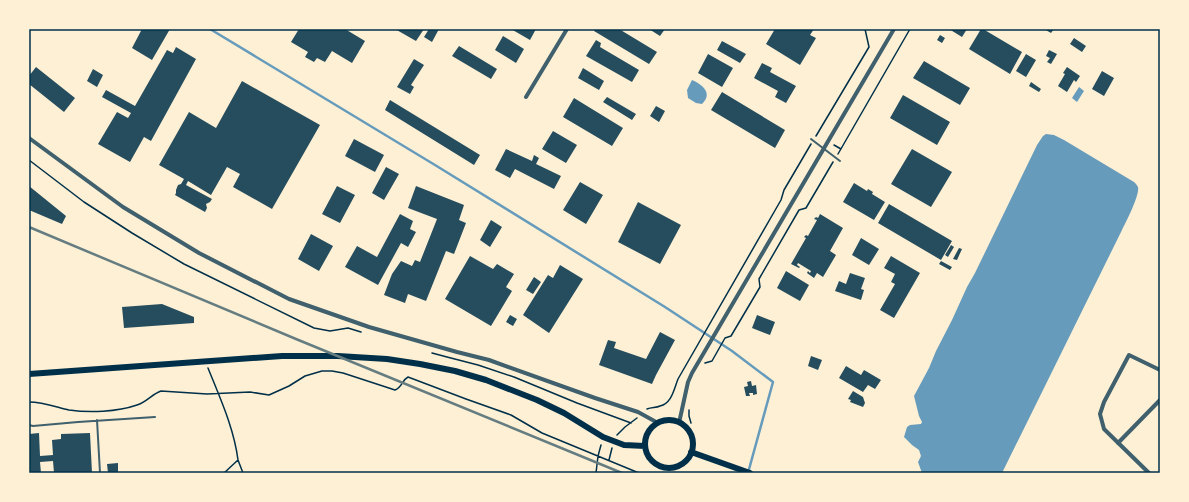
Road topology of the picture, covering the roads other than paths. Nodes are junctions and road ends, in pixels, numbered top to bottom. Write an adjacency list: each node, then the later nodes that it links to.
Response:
1 (567, 29): 3 (street)
2 (894, 29): 6 (street)
3 (526, 97)
4 (29, 138): 13 (street)
5 (812, 140): 6 (lane)
6 (824, 148): 7 (lane); 14 (street)
7 (840, 161)
8 (1160, 370): 16 (street)
9 (29, 374): 17 (main road)
10 (1160, 400): 16 (street)
11 (155, 417): 12 (lane)
12 (97, 420): 15 (lane); 19 (lane)
13 (658, 423): 14 (main road); 17 (main road)
14 (679, 423): 18 (main road)
15 (29, 425)
16 (1118, 442): 21 (street)
17 (645, 446): 18 (main road)
18 (691, 452): 20 (main road)
19 (100, 473)
20 (750, 473)
21 (1149, 473)

